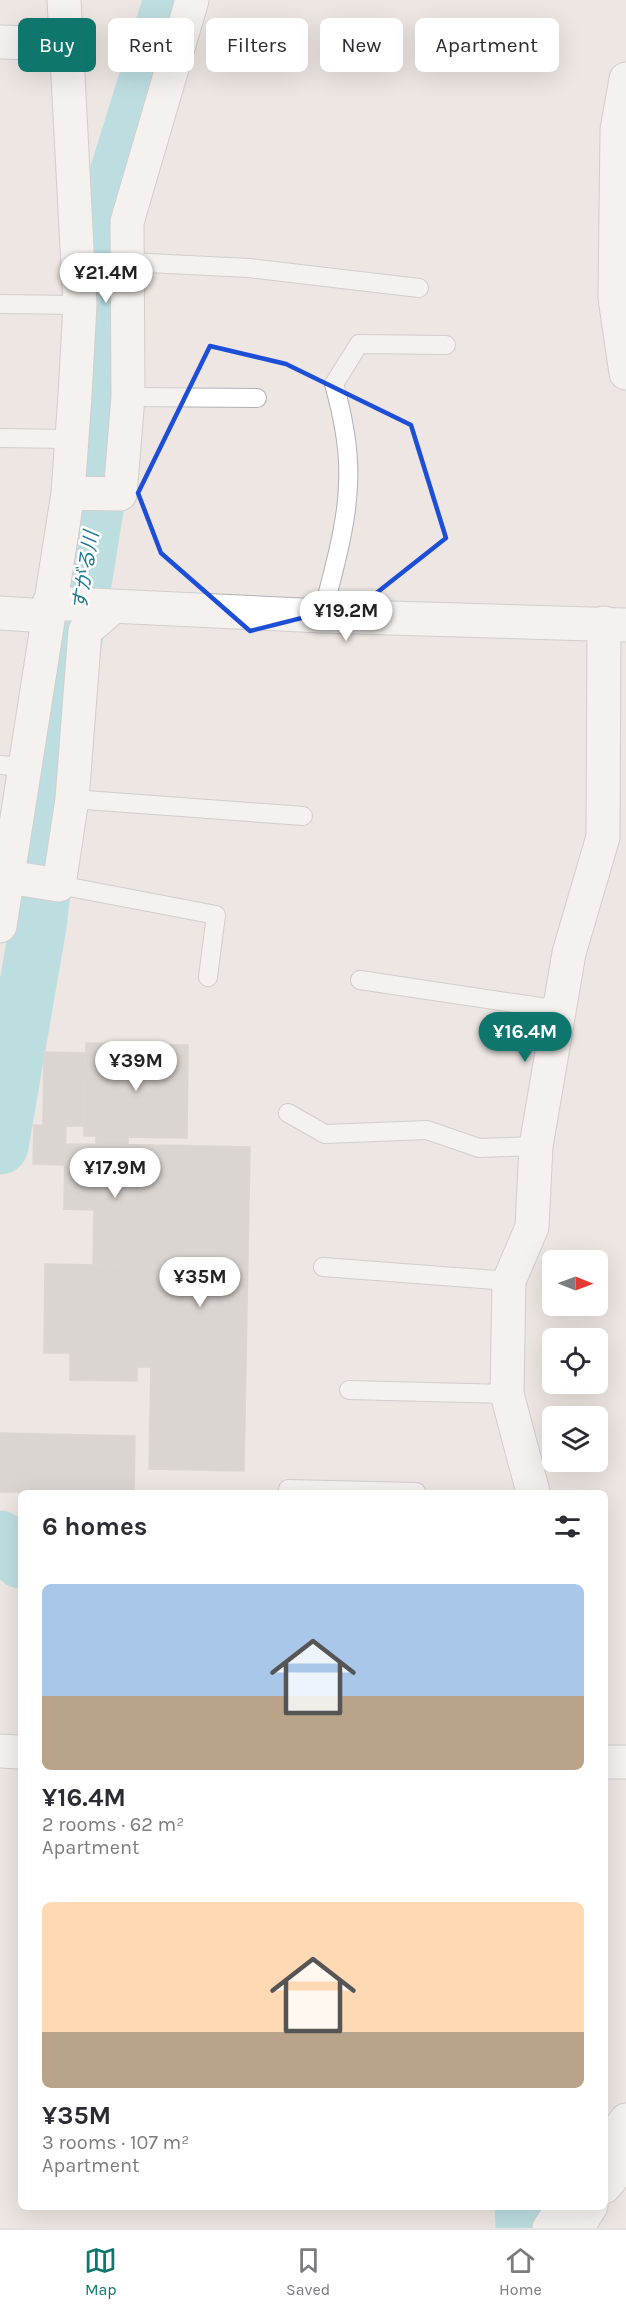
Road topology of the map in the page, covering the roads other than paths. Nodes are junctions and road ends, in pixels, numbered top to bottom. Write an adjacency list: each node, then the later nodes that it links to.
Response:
1 (64, 0): 3 (street)
2 (192, 0): 8 (street)
3 (65, 18)
4 (0, 42): 5 (street)
5 (18, 43)
6 (72, 72): 8 (street)
7 (626, 79): 14 (street)
8 (105, 221): 9 (street); 12 (street)
9 (128, 262): 10 (lane); 15 (street)
10 (419, 288)
11 (0, 304): 12 (lane)
12 (80, 305): 15 (street)
13 (446, 345): 22 (lane)
14 (626, 373)
15 (104, 396): 16 (lane); 18 (street); 19 (street)
16 (257, 398)
17 (0, 438): 18 (lane)
18 (71, 439): 19 (street)
19 (87, 493): 20 (street)
20 (74, 607): 21 (street); 22 (street); 24 (street); 24 (street)
21 (0, 613)
22 (322, 616): 23 (street)
23 (615, 624): 30 (street)
24 (35, 787): 25 (lane); 26 (street); 26 (street)
25 (303, 816)
26 (37, 881): 27 (street); 28 (lane)
27 (0, 926)
28 (208, 977)
29 (360, 980): 30 (lane)
30 (560, 1010): 32 (street)
31 (288, 1113): 32 (lane)
32 (536, 1146): 34 (street)
33 (323, 1267): 34 (lane)
34 (509, 1281): 36 (street)
35 (349, 1390): 36 (lane)
36 (507, 1394): 39 (street)
37 (288, 1489): 38 (lane)
38 (331, 1490)
39 (532, 1490)
40 (0, 1751): 41 (street)
41 (18, 1752)
42 (608, 1762): 43 (street)
43 (626, 1762)
44 (626, 2120): 45 (street)
45 (608, 2145)
46 (626, 2161): 47 (street)
47 (608, 2182)

